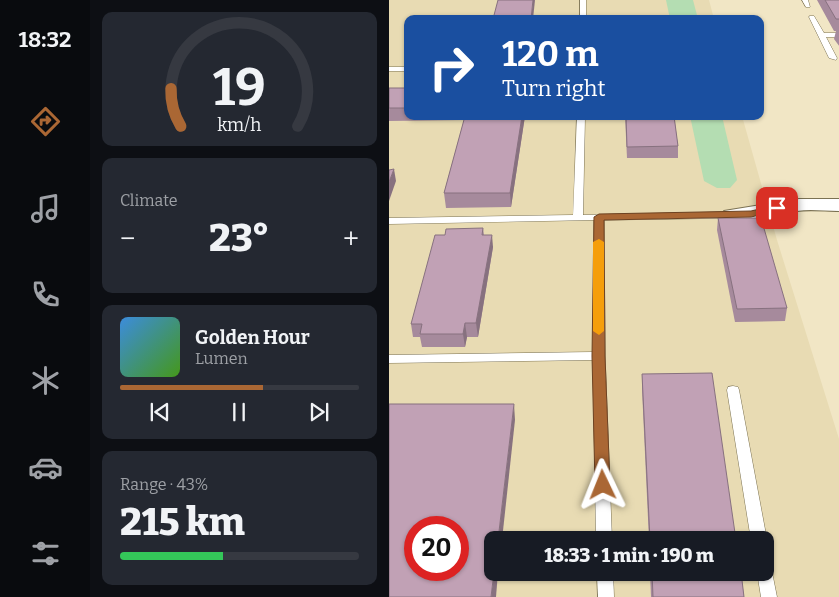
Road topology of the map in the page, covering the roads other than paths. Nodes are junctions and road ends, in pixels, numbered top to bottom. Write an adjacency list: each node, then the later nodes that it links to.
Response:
1 (583, 0): 2 (lane)
2 (583, 15)
3 (812, 18): 4 (lane)
4 (821, 35): 5 (lane); 6 (lane)
5 (839, 35)
6 (833, 58)
7 (389, 69): 8 (lane)
8 (404, 69)
9 (581, 120): 13 (lane)
10 (839, 205): 11 (street)
11 (731, 215): 12 (lane)
12 (599, 217): 13 (lane); 15 (lane)
13 (578, 218): 14 (lane)
14 (389, 221)
15 (599, 356): 16 (lane); 18 (lane)
16 (389, 359)
17 (733, 390): 19 (lane)
18 (604, 531)
19 (757, 531)
20 (605, 581): 22 (lane)
21 (766, 581): 23 (lane)
22 (606, 597)
23 (769, 597)

